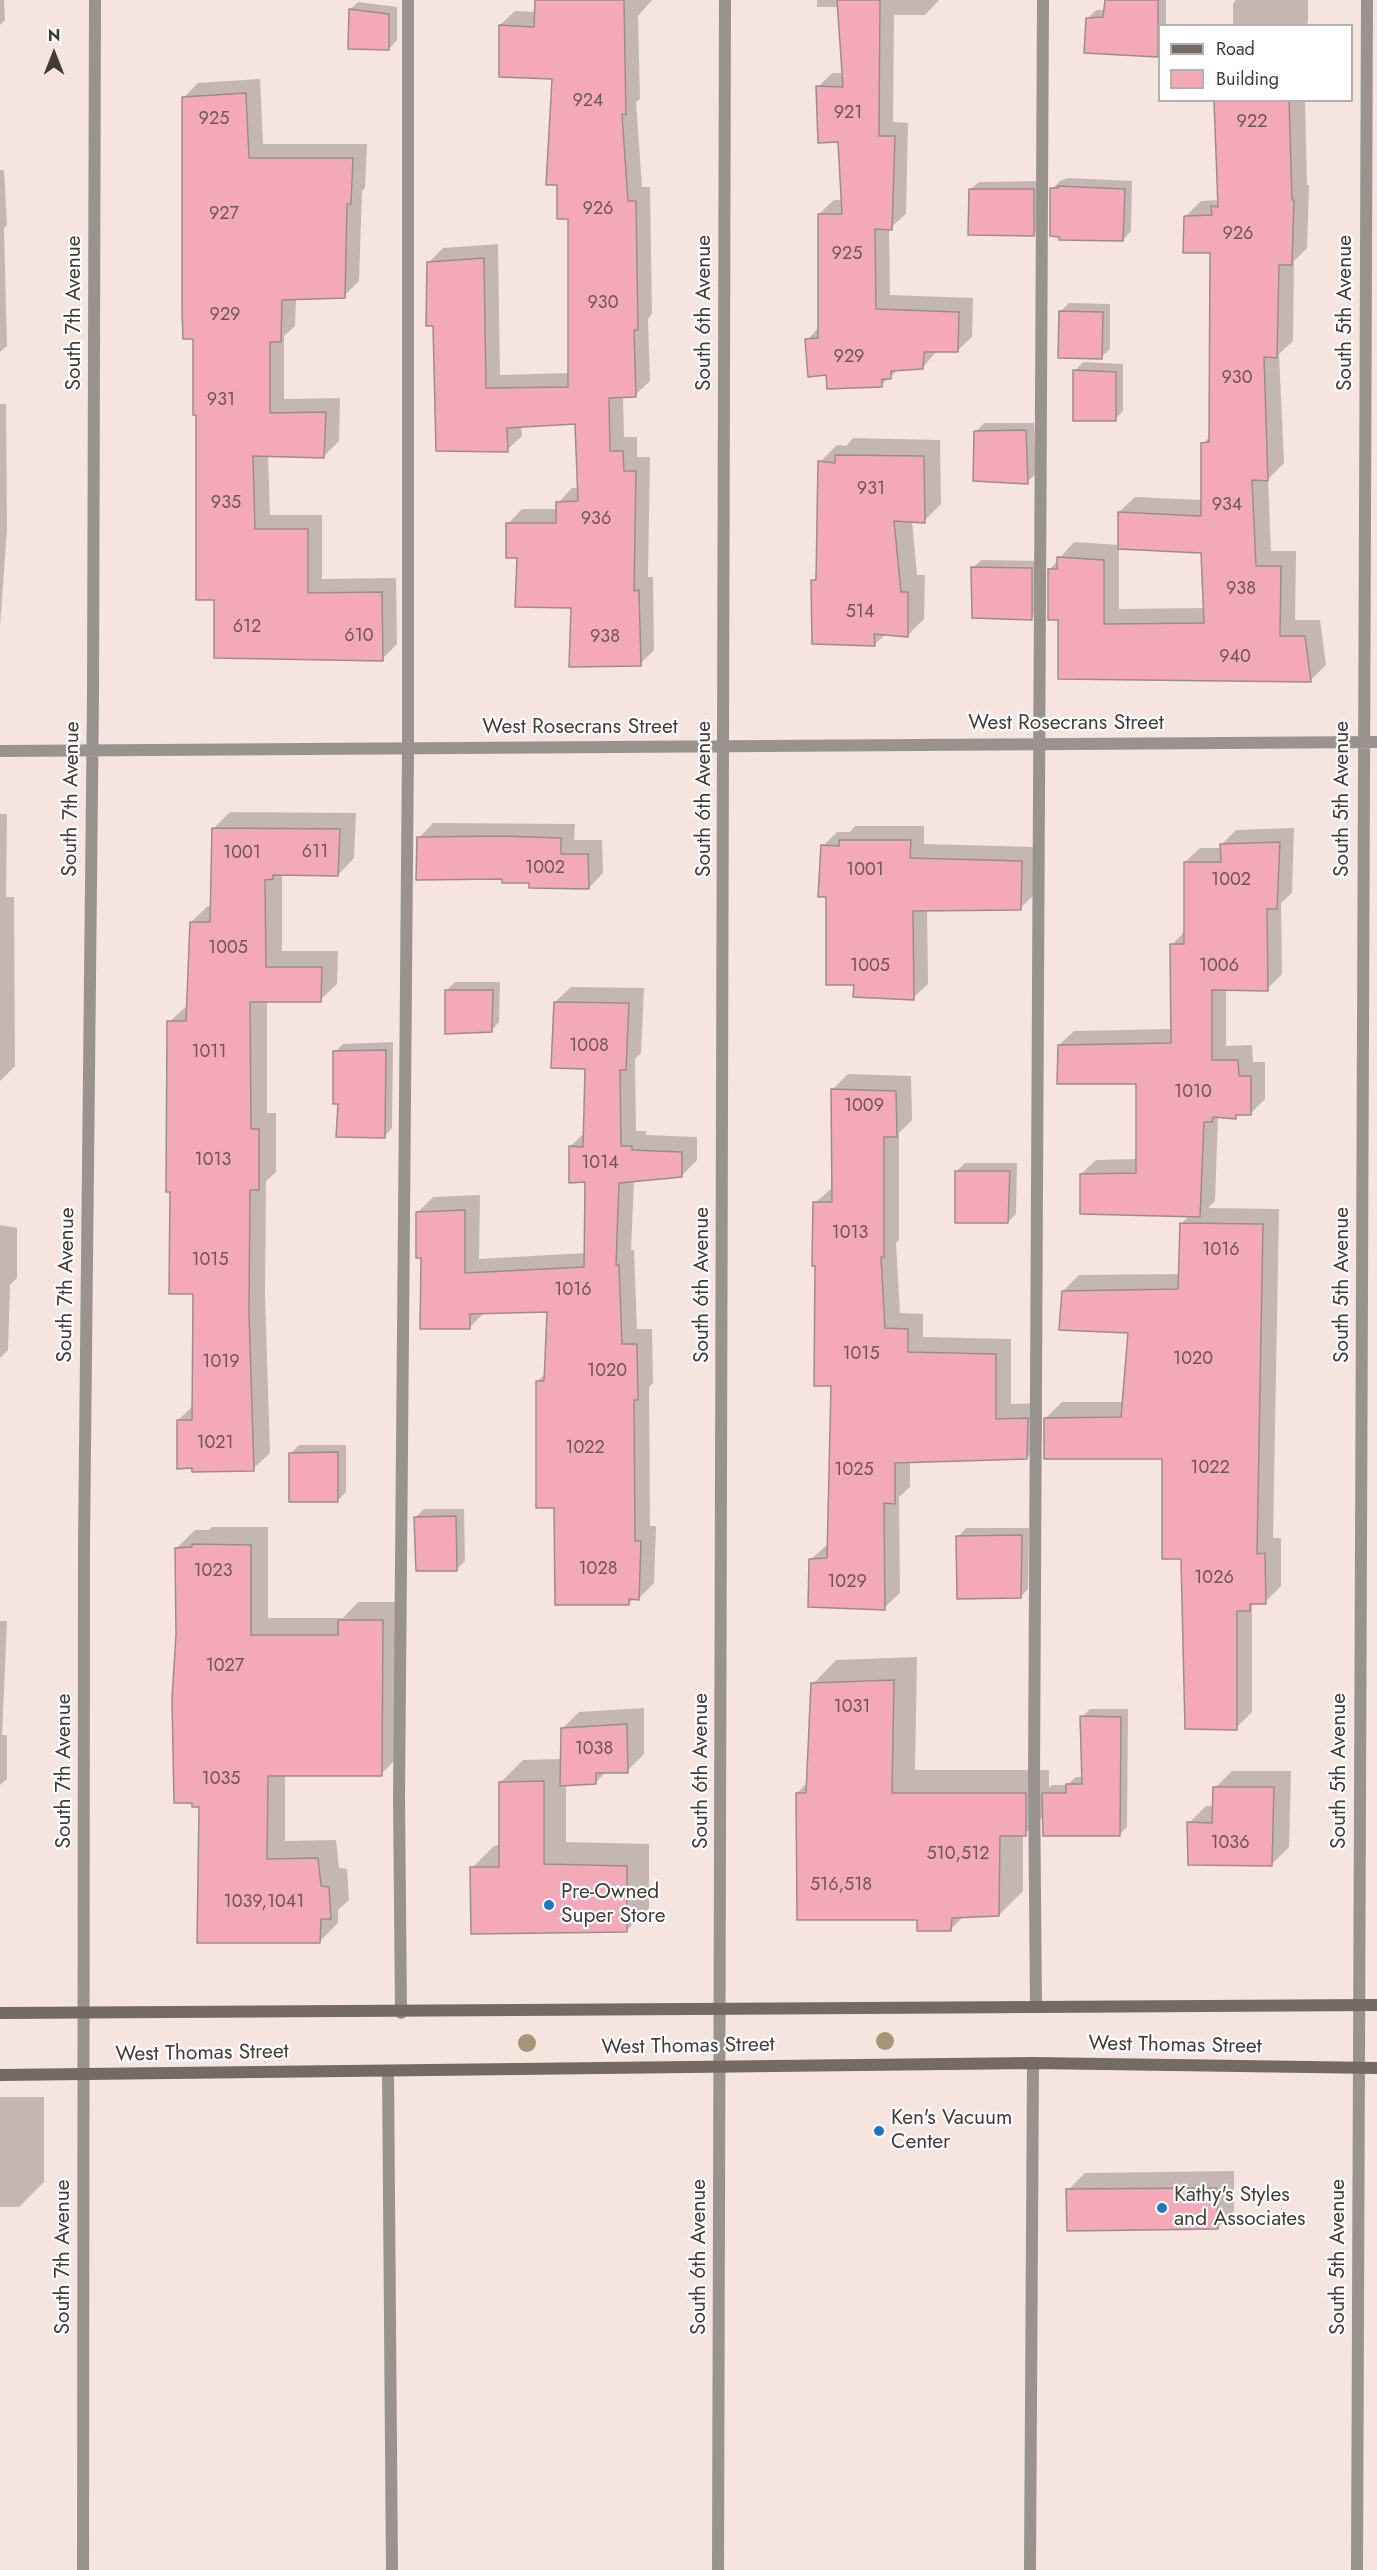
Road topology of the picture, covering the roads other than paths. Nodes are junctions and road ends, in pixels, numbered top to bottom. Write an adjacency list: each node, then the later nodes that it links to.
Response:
1 (95, 0): 11 (street, South 7th Avenue)
2 (408, 0): 10 (street)
3 (725, 0): 9 (street, South 6th Avenue)
4 (1043, 0): 8 (street)
5 (1366, 0): 6 (street, South 5th Avenue)
6 (1362, 742): 7 (street, West Rosecrans Street); 8 (street, West Rosecrans Street); 13 (street, South 5th Avenue)
7 (1377, 742)
8 (1039, 744): 9 (street, West Rosecrans Street); 15 (street)
9 (724, 747): 10 (street, West Rosecrans Street); 16 (street, South 6th Avenue)
10 (408, 748): 11 (street, West Rosecrans Street); 19 (street)
11 (92, 750): 12 (street, West Rosecrans Street); 18 (street, South 7th Avenue)
12 (0, 751)
13 (1358, 2005): 14 (main road, West Thomas Street); 15 (main road, West Thomas Street); 22 (street, South 5th Avenue)
14 (1377, 2005)
15 (1036, 2007): 16 (main road, West Thomas Street)
16 (722, 2011): 19 (main road, West Thomas Street); 21 (street, South 6th Avenue)
17 (0, 2013): 18 (main road, West Thomas Street)
18 (85, 2013): 19 (main road, West Thomas Street); 26 (street, South 7th Avenue)
19 (400, 2013)
20 (1033, 2063): 21 (main road, West Thomas Street); 22 (main road, West Thomas Street); 30 (street)
21 (721, 2065): 24 (main road, West Thomas Street); 29 (street, South 6th Avenue)
22 (1359, 2068): 23 (main road, West Thomas Street); 31 (street, South 5th Avenue)
23 (1377, 2068)
24 (388, 2071): 26 (main road, West Thomas Street); 28 (street)
25 (0, 2075): 26 (main road, West Thomas Street)
26 (84, 2075): 27 (street, South 7th Avenue)
27 (83, 2570)
28 (392, 2570)
29 (718, 2570)
30 (1030, 2570)
31 (1357, 2570)

